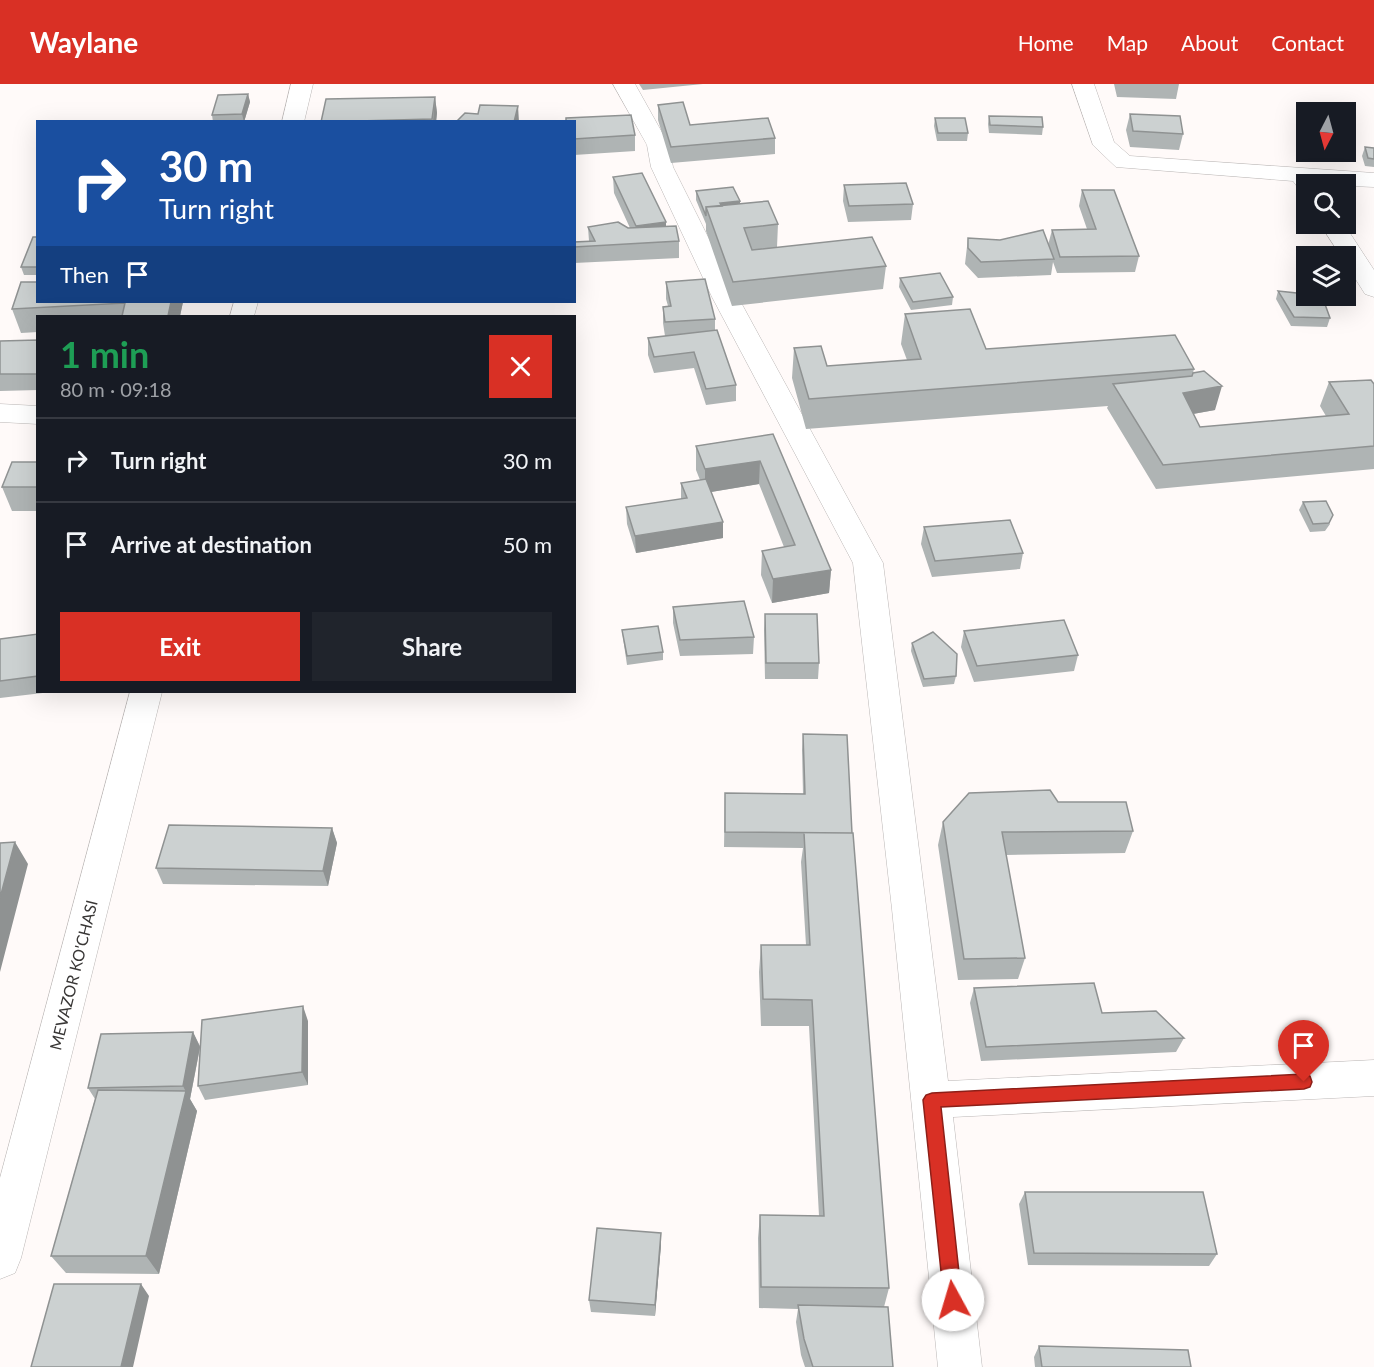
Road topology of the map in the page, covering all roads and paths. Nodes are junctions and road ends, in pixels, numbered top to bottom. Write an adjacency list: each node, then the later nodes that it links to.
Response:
1 (302, 84): 4 (street)
2 (624, 84): 14 (street)
3 (1083, 84): 5 (street)
4 (293, 120)
5 (1296, 179)
6 (1356, 180): 7 (street)
7 (1374, 180)
8 (1338, 234): 9 (street)
9 (1374, 290)
10 (0, 413): 11 (street)
11 (36, 415)
12 (146, 693): 15 (street, MEVAZOR KO'CHASI)
13 (1374, 1078): 14 (street)
14 (932, 1100): 16 (street)
15 (0, 1258)
16 (960, 1367)

